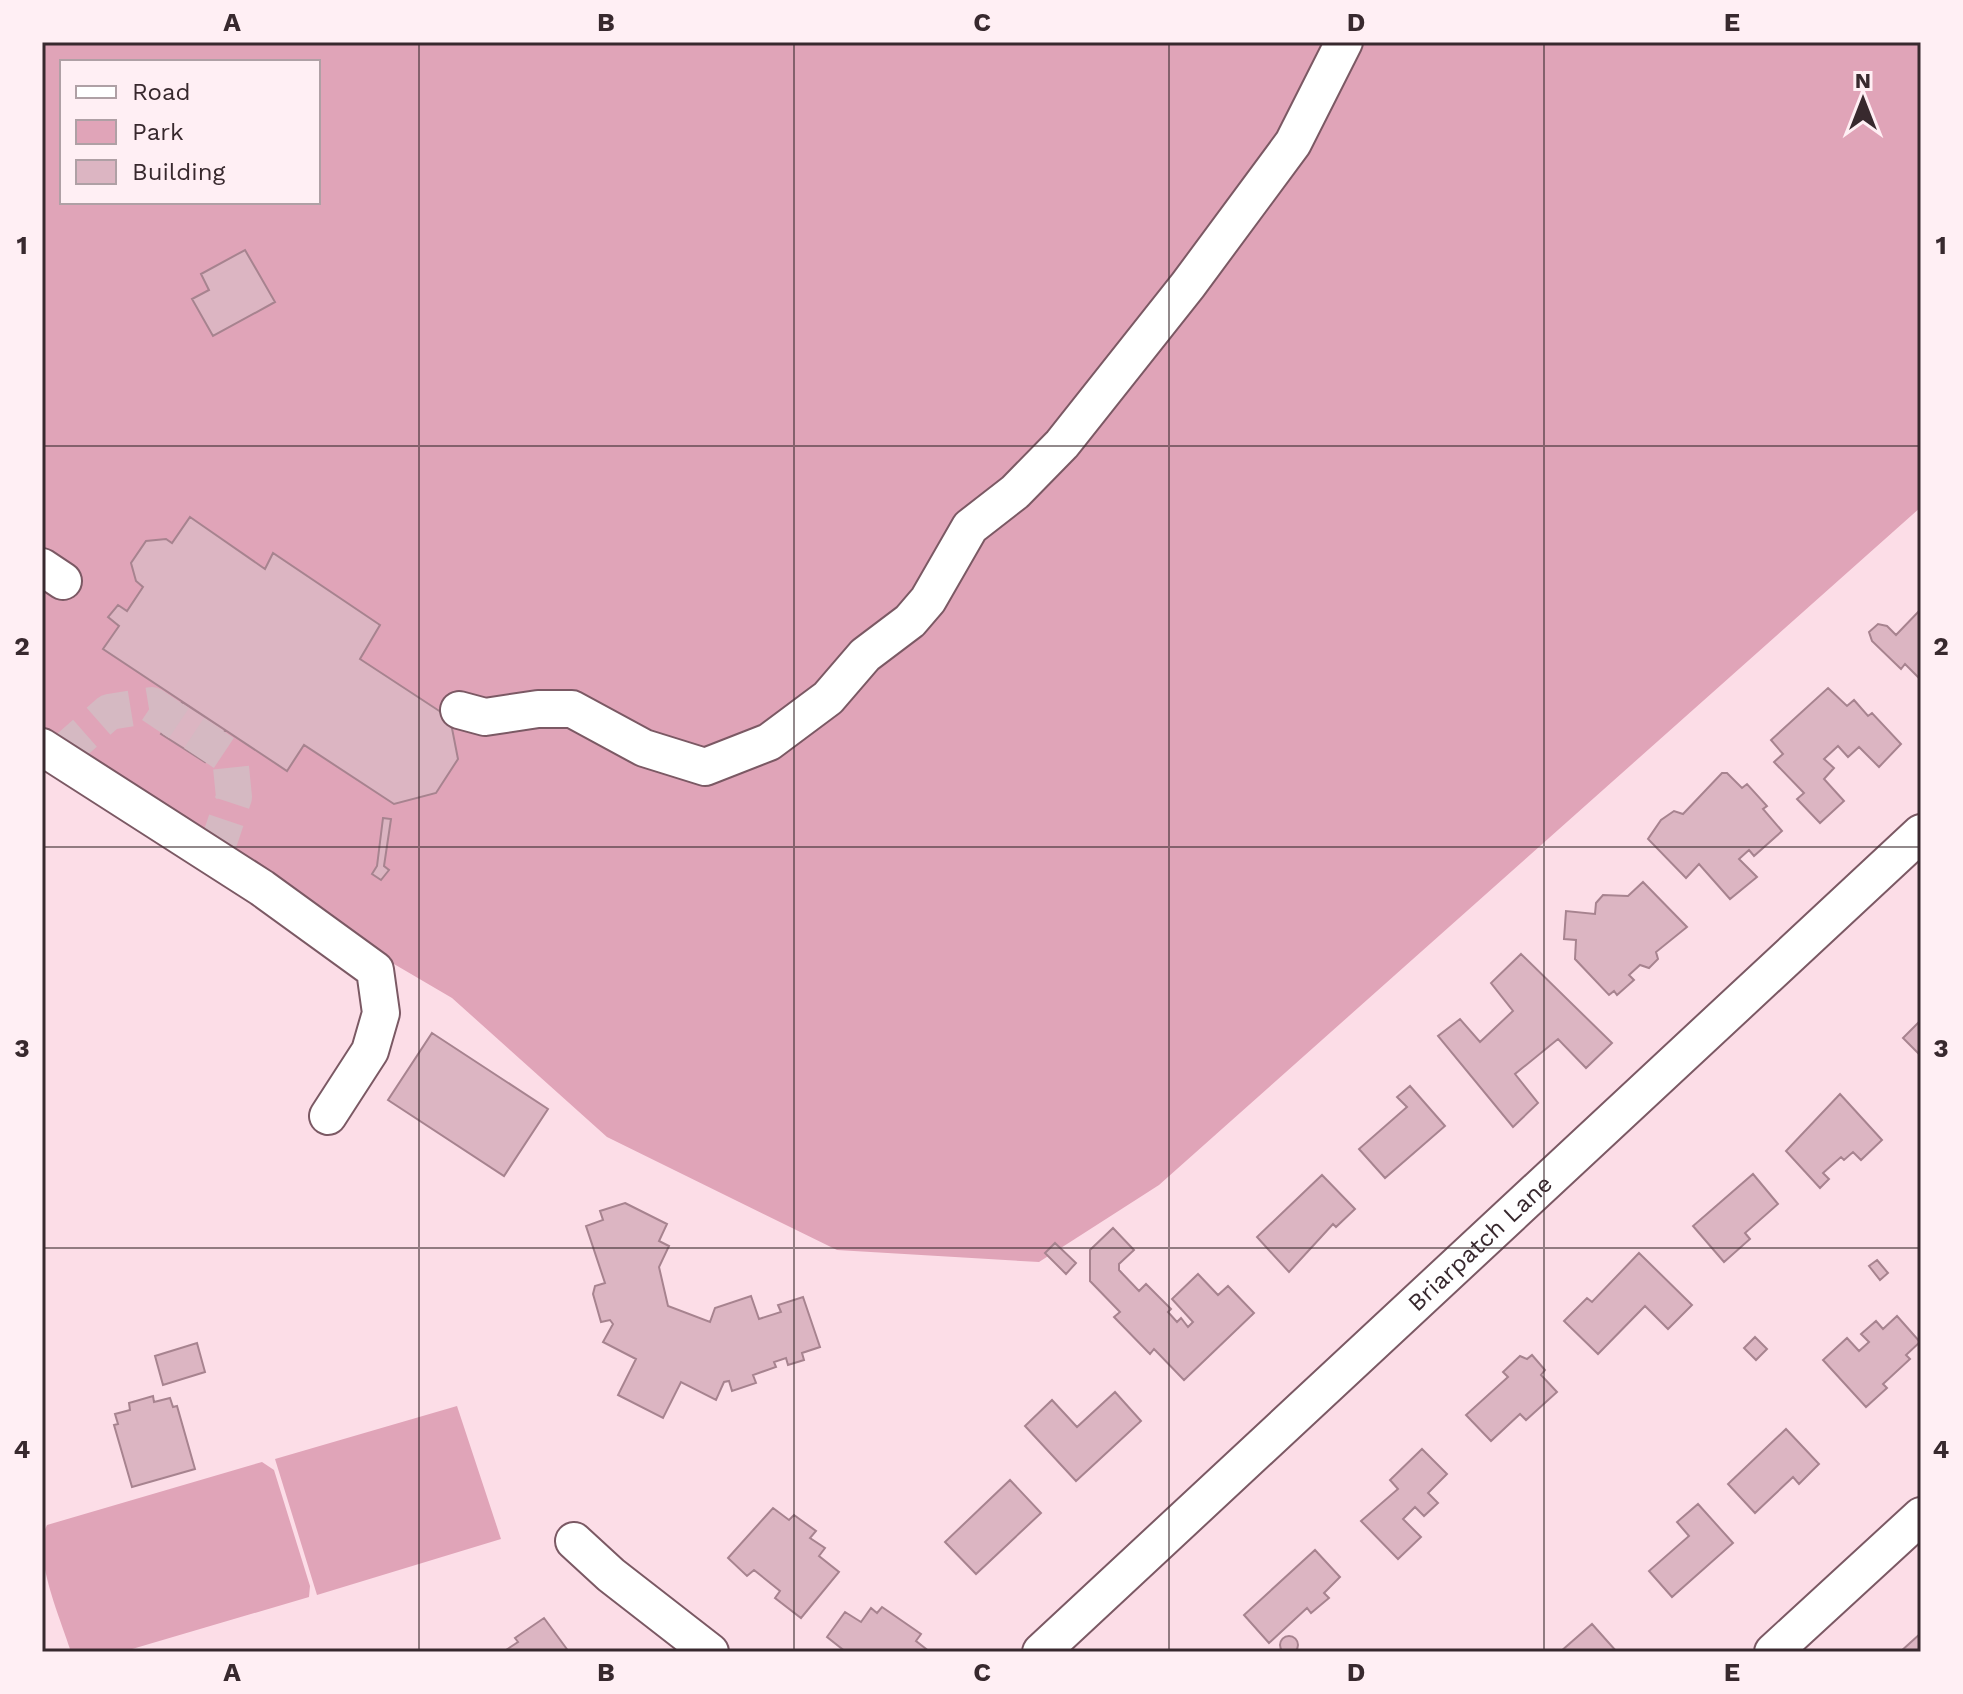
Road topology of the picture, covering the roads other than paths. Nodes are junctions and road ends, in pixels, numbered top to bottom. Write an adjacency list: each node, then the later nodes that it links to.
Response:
1 (1344, 42): 2 (street)
2 (459, 710)
3 (42, 747): 5 (street)
4 (1921, 833): 9 (street, Briarpatch Lane)
5 (328, 1116)
6 (1920, 1519): 10 (street)
7 (574, 1541): 8 (street)
8 (710, 1652)
9 (1041, 1652)
10 (1773, 1652)

